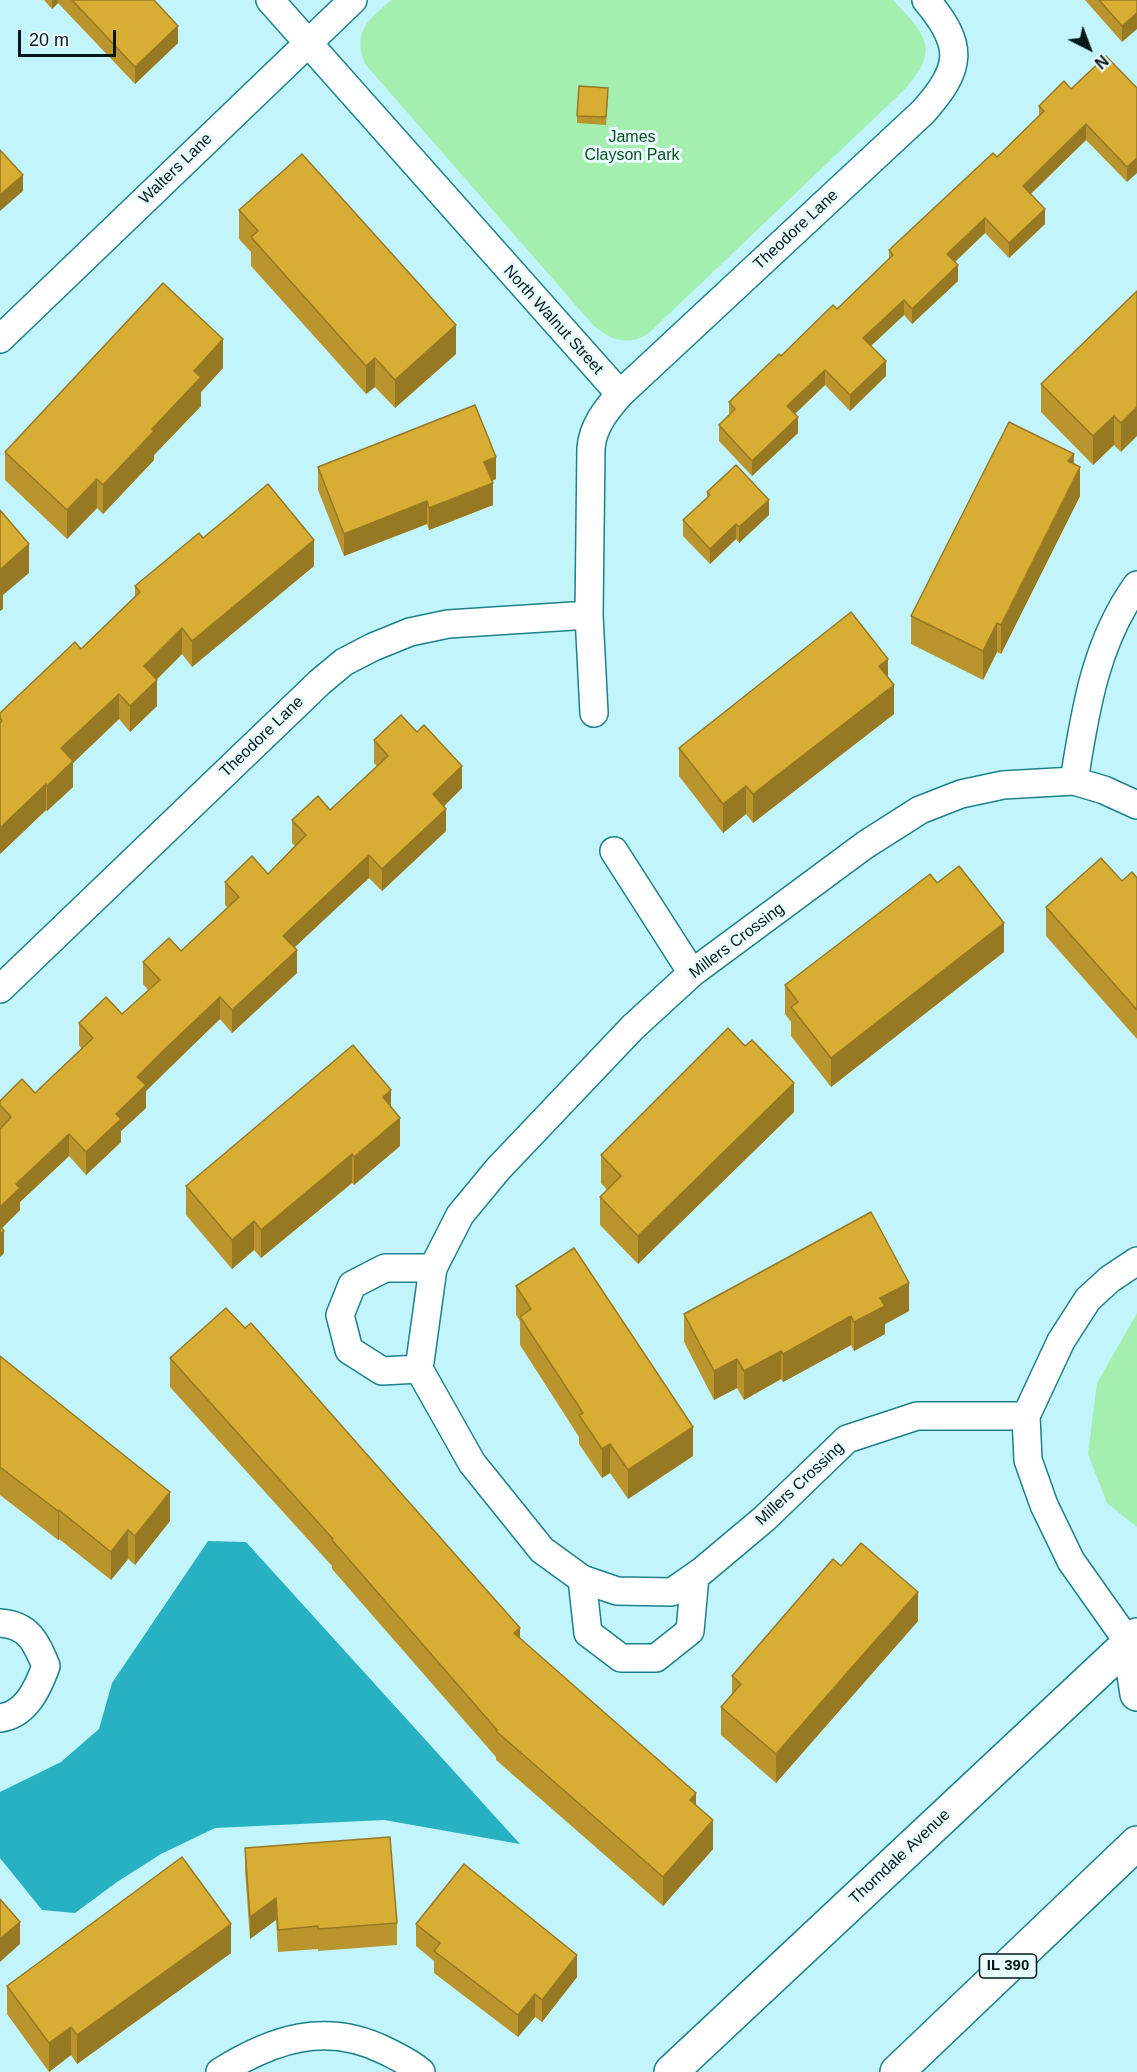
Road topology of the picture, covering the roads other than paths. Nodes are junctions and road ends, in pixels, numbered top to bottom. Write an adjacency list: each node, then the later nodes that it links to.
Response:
1 (270, 0): 4 (street, North Walnut Street)
2 (353, 0): 4 (street, Walters Lane)
3 (926, 0): 6 (street, Theodore Lane)
4 (308, 43): 5 (street, Walters Lane); 6 (street, North Walnut Street)
5 (0, 339)
6 (620, 394): 8 (street)
7 (1137, 585): 10 (street)
8 (589, 615): 9 (street); 14 (street, Theodore Lane)
9 (594, 713)
10 (1074, 781): 11 (street, Millers Crossing); 13 (street, Millers Crossing)
11 (1137, 805)
12 (614, 850): 13 (street)
13 (692, 973): 16 (street, Millers Crossing)
14 (0, 989)
15 (1137, 1261): 18 (street)
16 (433, 1268): 17 (street, Millers Crossing); 17 (street)
17 (419, 1369): 20 (street, Millers Crossing)
18 (1026, 1416): 19 (street, Millers Crossing); 22 (street)
19 (695, 1576): 20 (street, Millers Crossing); 20 (street)
20 (582, 1579)
21 (0, 1623): 24 (street)
22 (1134, 1642): 23 (main road); 28 (main road, Thorndale Avenue)
23 (1137, 1694)
24 (0, 1718)
25 (1128, 1852): 29 (main road, IL 390)
26 (220, 2072): 27 (street)
27 (422, 2072)
28 (672, 2072)
29 (897, 2072)

